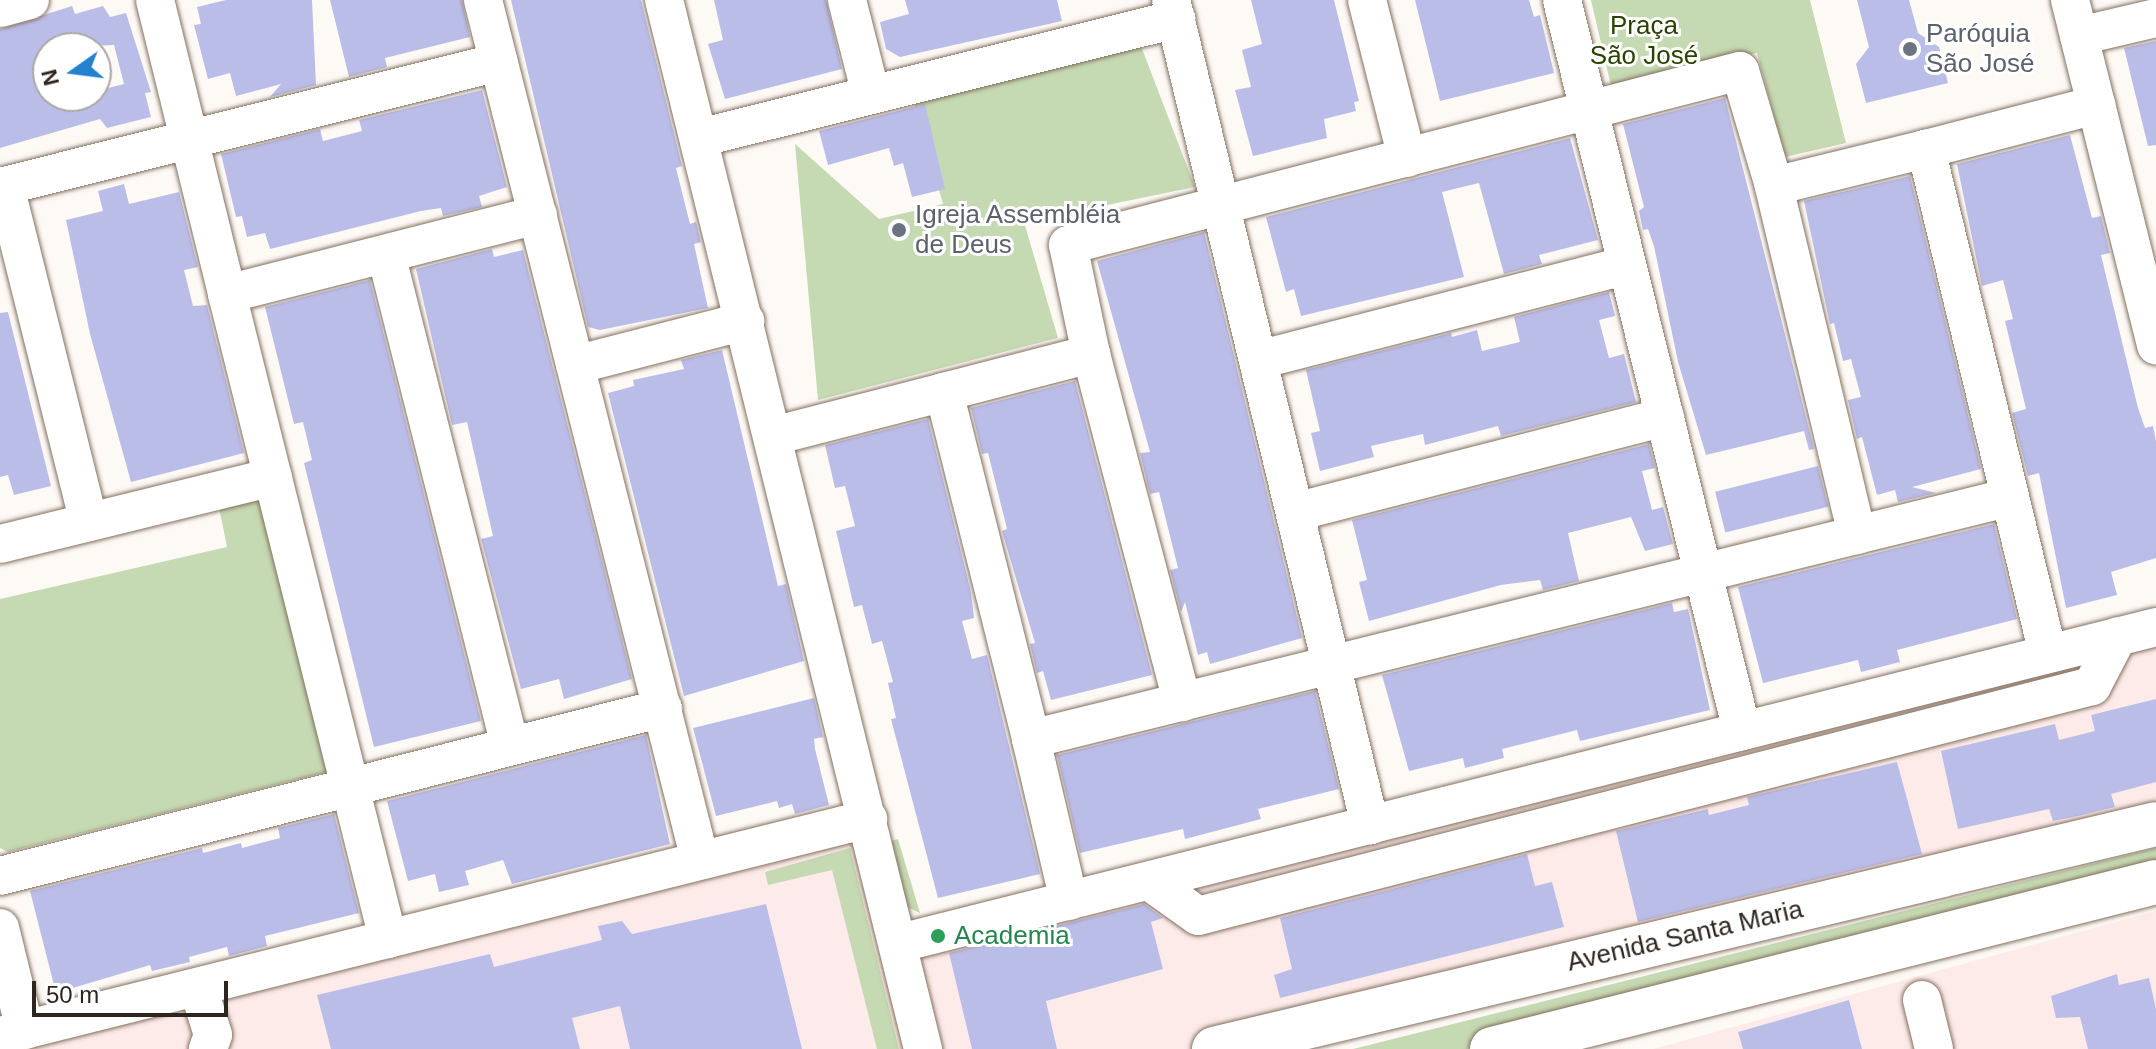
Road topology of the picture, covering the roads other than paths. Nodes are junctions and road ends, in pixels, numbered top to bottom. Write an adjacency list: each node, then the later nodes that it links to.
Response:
1 (30, 0): 8 (street)
2 (155, 0): 17 (street)
3 (483, 0): 12 (street)
4 (664, 0): 16 (street)
5 (847, 0): 13 (street)
6 (1367, 0): 19 (street)
7 (1562, 0): 15 (street)
8 (0, 8)
9 (1174, 10): 13 (street); 22 (street)
10 (2074, 18): 11 (street); 14 (street)
11 (2156, 18)
12 (499, 62): 17 (street); 23 (street)
13 (871, 95): 16 (street)
14 (2096, 105): 18 (street); 28 (street)
15 (1589, 112): 19 (street); 21 (street); 25 (street)
16 (699, 138): 27 (street)
17 (189, 141): 20 (street); 26 (street)
18 (1926, 149): 21 (street); 36 (street)
19 (1407, 158): 22 (street)
20 (3, 186): 38 (street)
21 (1774, 186): 39 (street)
22 (1221, 205): 29 (street); 30 (street)
23 (538, 215): 24 (street); 31 (street)
24 (386, 254): 26 (street); 50 (street)
25 (1627, 265): 30 (street); 33 (street)
26 (227, 294): 35 (street)
27 (745, 321): 31 (street); 34 (street)
28 (2156, 345)
29 (1091, 354): 32 (street); 46 (street)
30 (1258, 360): 37 (street)
31 (575, 365): 47 (street)
32 (944, 392): 34 (street); 49 (street)
33 (1665, 417): 37 (street); 41 (street)
34 (773, 436): 52 (street)
35 (273, 477): 38 (street); 51 (street)
36 (2010, 497): 39 (street); 44 (street)
37 (1295, 512): 45 (street)
38 (89, 522): 40 (street)
39 (1857, 535): 41 (street)
40 (0, 544)
41 (1703, 573): 45 (street); 48 (street)
42 (2156, 627): 43 (street)
43 (2118, 636): 44 (street); 57 (street)
44 (2048, 654): 48 (street)
45 (1332, 664): 46 (street); 54 (street)
46 (1182, 702): 49 (street)
47 (663, 708): 50 (street); 55 (street)
48 (1742, 731): 54 (street)
49 (1031, 739): 59 (street)
50 (510, 746): 51 (street)
51 (351, 787): 56 (street); 61 (street)
52 (868, 819): 55 (street); 62 (street)
53 (2156, 824): 67 (main road, Avenida Santa Maria)
54 (1370, 825): 57 (street)
55 (700, 860): 61 (street)
56 (0, 876)
57 (1149, 881): 59 (street)
58 (2156, 882): 69 (main road)
59 (1069, 901): 62 (street)
60 (0, 928): 65 (street)
61 (388, 939): 63 (street)
62 (900, 943): 68 (street)
63 (198, 987): 65 (street); 66 (street)
64 (1922, 1000): 70 (street)
65 (12, 1033)
66 (218, 1044)
67 (1233, 1046)
68 (923, 1049)
69 (1492, 1049)
70 (1934, 1049)

